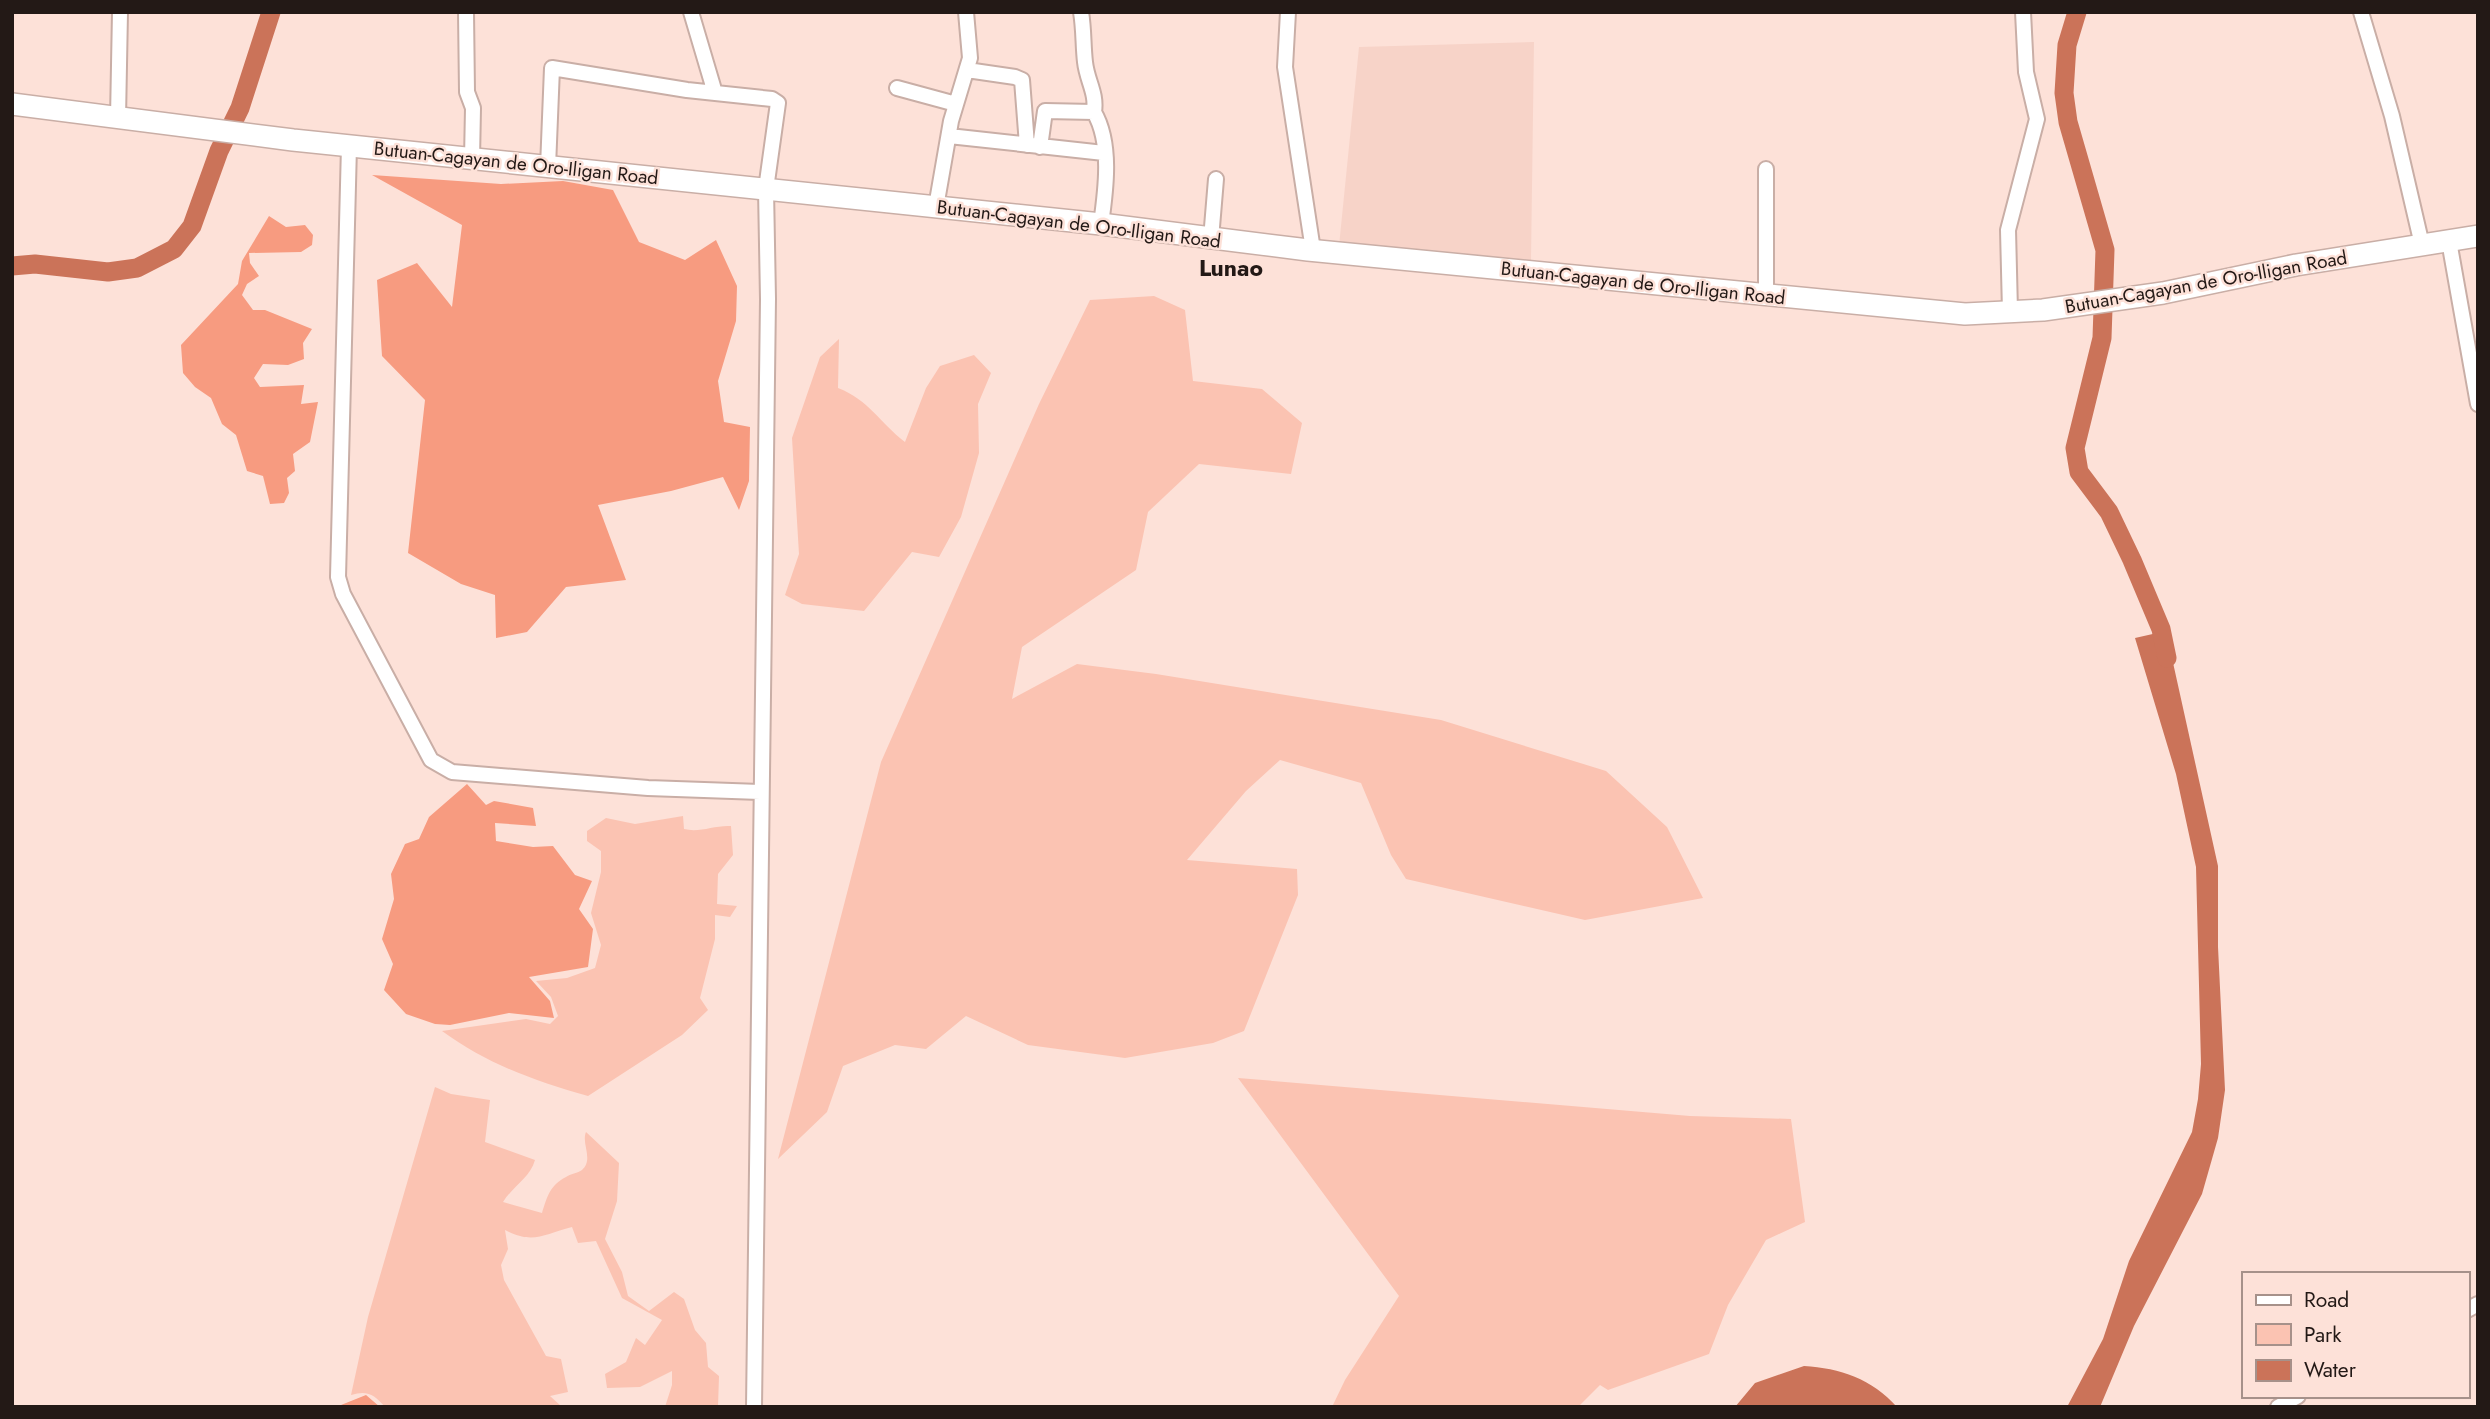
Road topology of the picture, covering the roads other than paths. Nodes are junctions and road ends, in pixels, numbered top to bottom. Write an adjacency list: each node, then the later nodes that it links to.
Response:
1 (120, 12): 15 (street)
2 (466, 12): 20 (street)
3 (691, 12): 11 (street)
4 (966, 12): 9 (street)
5 (1081, 12): 14 (street)
6 (1288, 12): 31 (street)
7 (2023, 12): 33 (street)
8 (2361, 12): 30 (street)
9 (967, 70): 13 (street); 18 (street)
10 (897, 88): 13 (street)
11 (715, 93): 21 (street); 24 (street)
12 (12, 104): 15 (highway, Butuan-Cagayan de Oro-Iligan Road)
13 (957, 104): 16 (street)
14 (1094, 111): 18 (street); 19 (street)
15 (118, 118): 17 (highway, Butuan-Cagayan de Oro-Iligan Road)
16 (949, 136): 18 (street); 25 (street)
17 (349, 146): 20 (highway, Butuan-Cagayan de Oro-Iligan Road); 35 (street)
18 (1033, 146): 19 (street)
19 (1104, 153): 26 (street)
20 (472, 159): 21 (highway, Butuan-Cagayan de Oro-Iligan Road)
21 (548, 167): 24 (highway, Butuan-Cagayan de Oro-Iligan Road)
22 (1766, 169): 32 (street)
23 (1216, 179): 28 (street)
24 (766, 189): 25 (highway, Butuan-Cagayan de Oro-Iligan Road); 35 (street)
25 (936, 207): 26 (highway, Butuan-Cagayan de Oro-Iligan Road)
26 (1101, 224): 28 (highway, Butuan-Cagayan de Oro-Iligan Road)
27 (2478, 236): 29 (highway, Butuan-Cagayan de Oro-Iligan Road)
28 (1211, 239): 31 (highway, Butuan-Cagayan de Oro-Iligan Road)
29 (2449, 241): 30 (highway, Butuan-Cagayan de Oro-Iligan Road); 34 (street)
30 (2422, 245): 33 (highway, Butuan-Cagayan de Oro-Iligan Road)
31 (1313, 250): 32 (highway, Butuan-Cagayan de Oro-Iligan Road)
32 (1766, 296): 33 (highway, Butuan-Cagayan de Oro-Iligan Road)
33 (2010, 311)
34 (2478, 404)
35 (760, 792): 37 (street)
36 (2294, 1398): 38 (street)
37 (754, 1407)
38 (2278, 1407)

